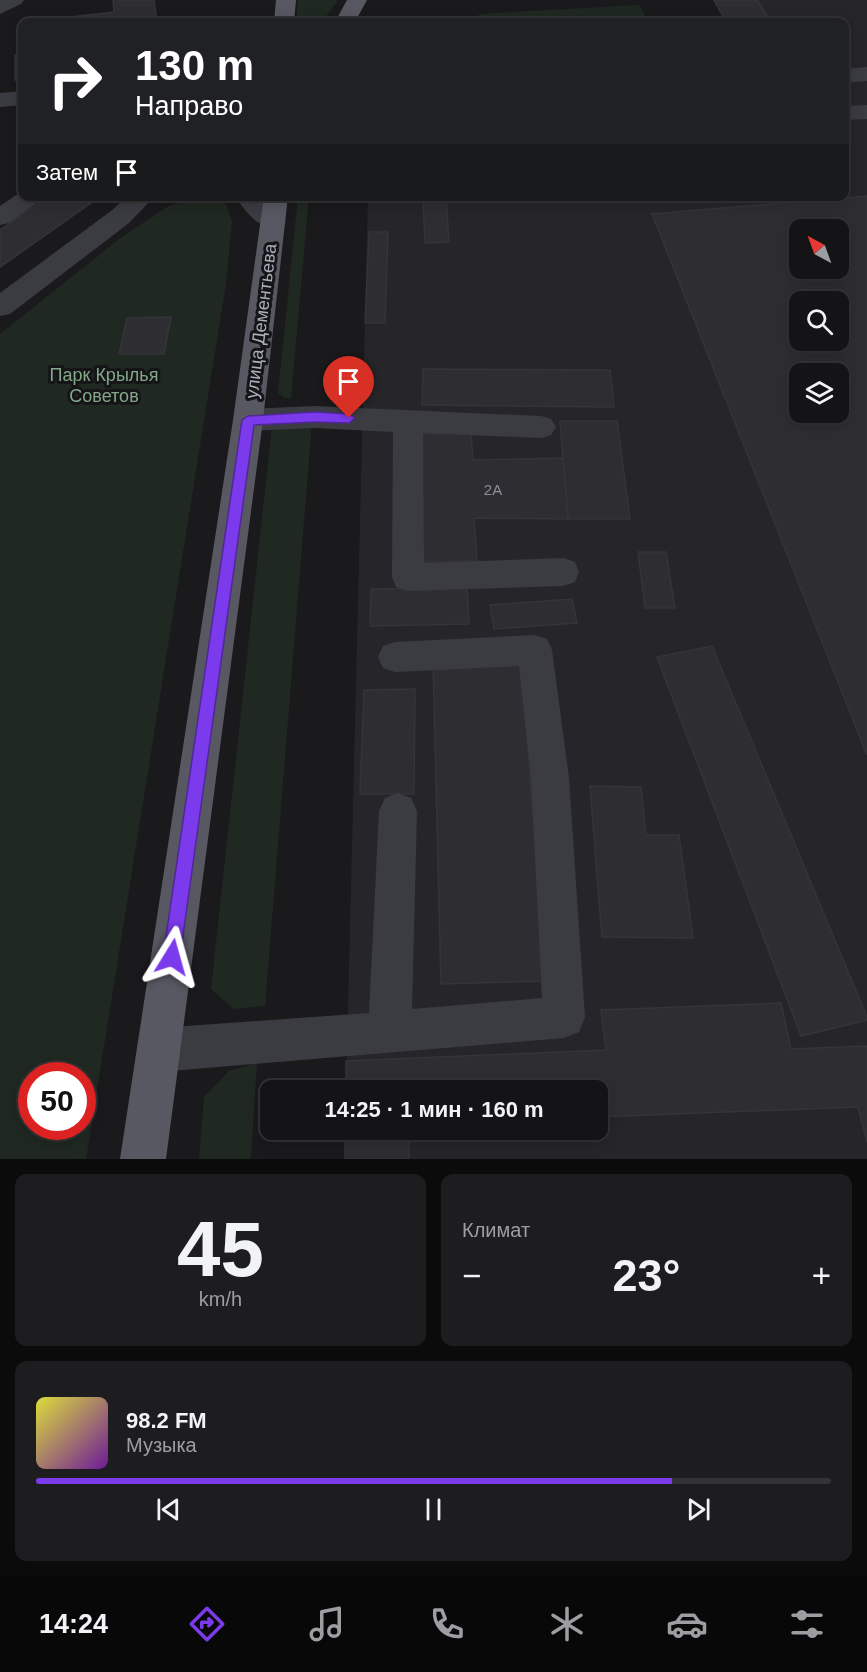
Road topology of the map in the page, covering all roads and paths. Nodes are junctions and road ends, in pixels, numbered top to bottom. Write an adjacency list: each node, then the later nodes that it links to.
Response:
1 (14, 0): 4 (street)
2 (285, 0): 5 (main road)
3 (357, 0): 6 (main road)
4 (0, 8)
5 (284, 18)
6 (347, 18)
7 (867, 74): 8 (street)
8 (849, 76)
9 (18, 98): 10 (street)
10 (0, 100)
11 (867, 112): 12 (street)
12 (849, 113)
13 (23, 201): 18 (street)
14 (138, 201): 19 (street)
15 (150, 201): 19 (street)
16 (258, 201): 17 (street)
17 (275, 209): 21 (main road, улица Дементьева)
18 (0, 216)
19 (120, 217): 20 (street)
20 (0, 307)
21 (248, 420): 22 (street); 28 (main road, улица Дементьева)
22 (408, 420): 23 (street); 24 (street)
23 (541, 427)
24 (563, 572)
25 (394, 657): 27 (street)
26 (398, 811): 27 (street)
27 (390, 1032): 28 (street)
28 (159, 1050): 29 (main road, улица Дементьева)
29 (143, 1159)

